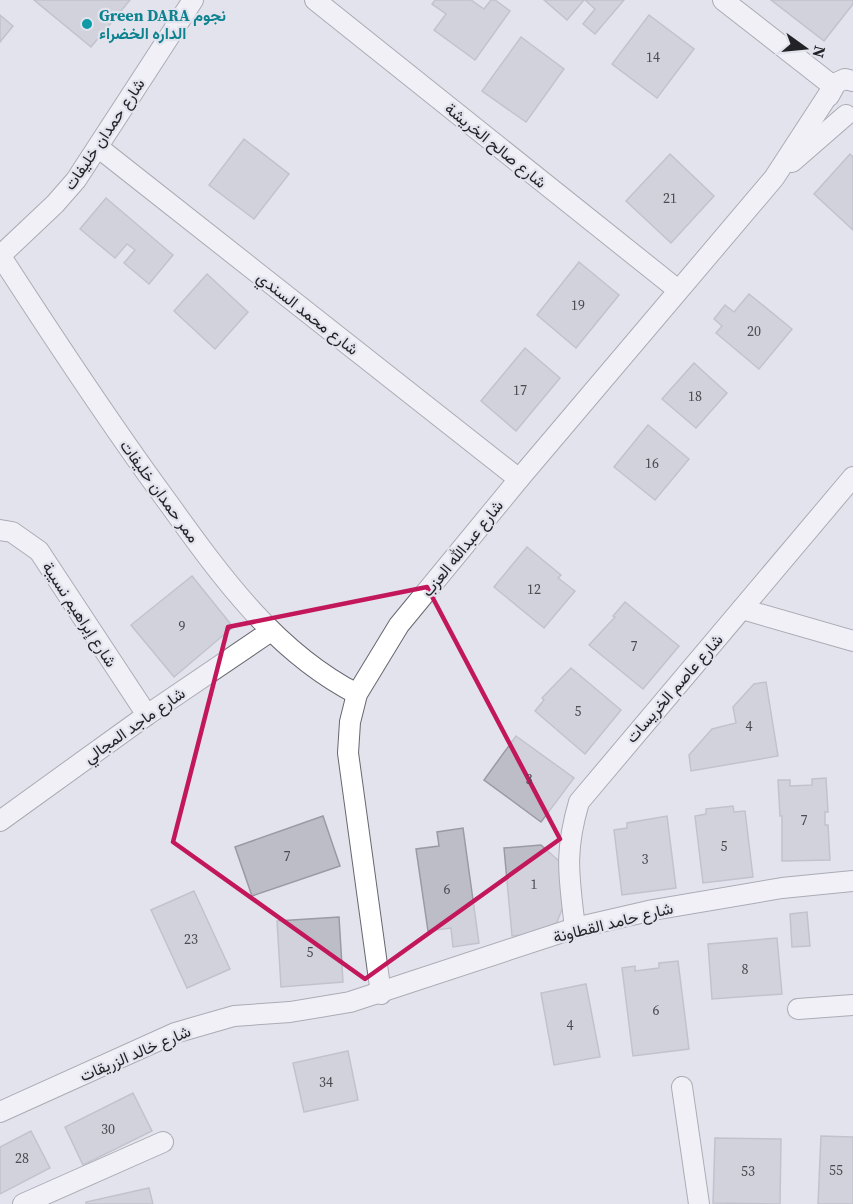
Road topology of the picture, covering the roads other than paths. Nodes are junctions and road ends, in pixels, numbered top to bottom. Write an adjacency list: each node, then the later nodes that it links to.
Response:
1 (194, 0): 6 (street, شارع حمدان خليفات)
2 (315, 0): 9 (street, شارع صالح الخريشة)
3 (723, 0): 4 (street)
4 (843, 82): 5 (street); 7 (street, شارع عبدالله العزب)
5 (851, 114): 7 (street, شارع عبدالله العزب)
6 (99, 147): 8 (street, شارع حمدان خليفات); 11 (street, شارع محمد السندي)
7 (774, 178): 9 (street, شارع عبدالله العزب)
8 (0, 255): 14 (street, ممر حمدان خليفات)
9 (678, 290): 11 (street, شارع عبدالله العزب)
10 (853, 477): 13 (street, شارع عاصم الخريسات)
11 (519, 479): 16 (street, شارع عبدالله العزب)
12 (0, 530): 17 (street, شارع إبراهيم نسيبة)
13 (742, 609): 15 (street); 20 (street, شارع عاصم الخريسات)
14 (271, 631): 16 (street, ممر حمدان خليفات); 17 (street, شارع ماجد المجالي)
15 (853, 641)
16 (357, 694): 21 (street, شارع عبدالله العزب)
17 (147, 715): 18 (street, شارع ماجد المجالي)
18 (0, 821)
19 (853, 881): 20 (street, شارع حامد القطاونة)
20 (575, 928): 21 (street, شارع حامد القطاونة)
21 (381, 994): 25 (street, شارع خالد الزريقات)
22 (853, 1005): 23 (street)
23 (798, 1009)
24 (682, 1087): 28 (street)
25 (0, 1112)
26 (163, 1142): 27 (street)
27 (23, 1204)
28 (699, 1204)

